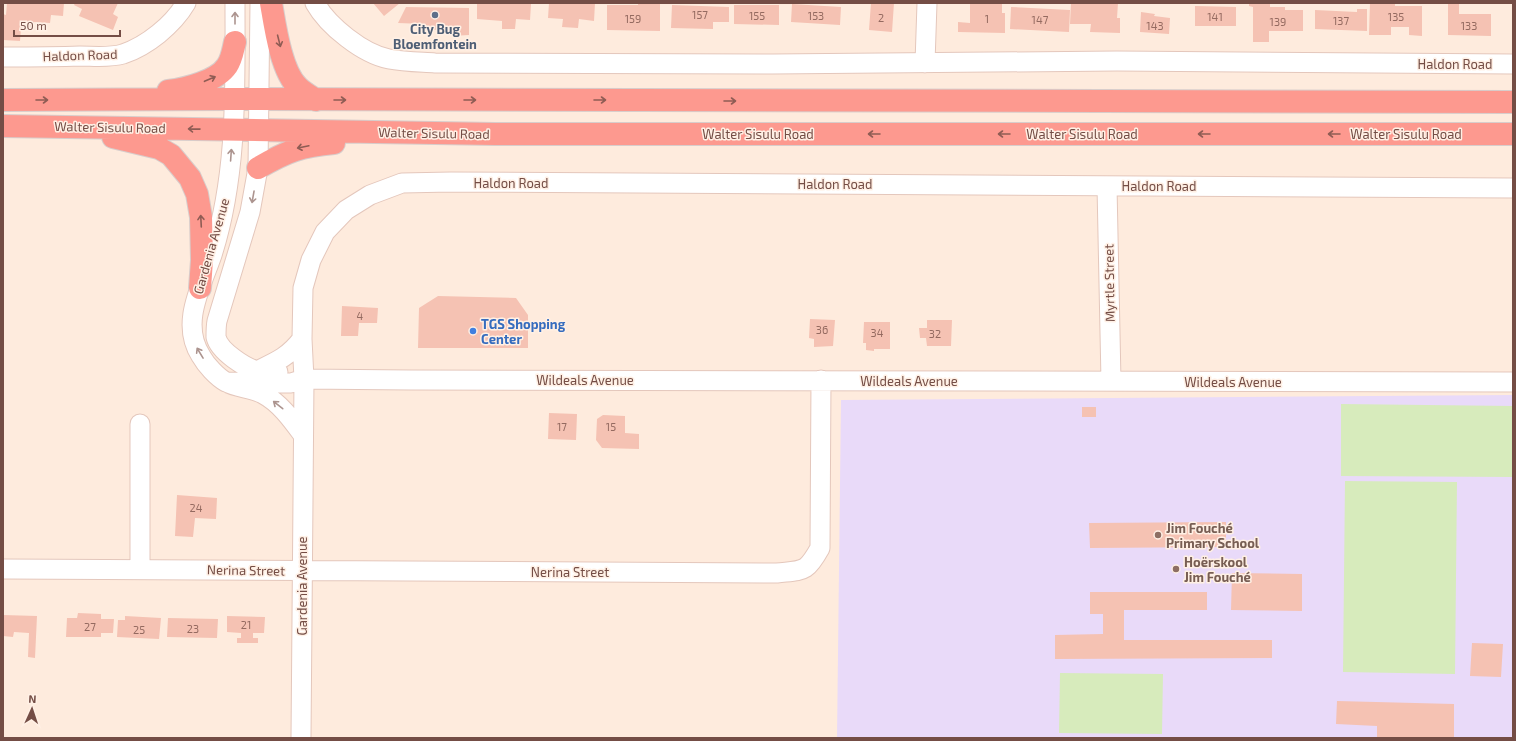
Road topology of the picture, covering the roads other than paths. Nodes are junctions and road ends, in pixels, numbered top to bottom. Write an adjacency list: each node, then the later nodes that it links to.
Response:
1 (186, 3): 8 (street, Haldon Road)
2 (235, 3): 7 (street, Gardenia Avenue, one-way to 2)
3 (260, 3): 12 (street, Gardenia Avenue)
4 (271, 3): 15 (highway, one-way to 15)
5 (315, 3): 9 (street, Haldon Road)
6 (927, 3): 9 (street)
7 (235, 42): 11 (street, Gardenia Avenue); 14 (highway, one-way to 7)
8 (3, 57)
9 (925, 63): 10 (street, Haldon Road)
10 (1513, 64)
11 (235, 99): 12 (highway, Walter Sisulu Road); 14 (highway, Walter Sisulu Road); 19 (street, Gardenia Avenue)
12 (259, 99): 15 (highway, Walter Sisulu Road); 20 (street, Gardenia Avenue)
13 (3, 100): 14 (highway, Walter Sisulu Road, one-way to 14)
14 (104, 100)
15 (316, 100): 16 (highway, Walter Sisulu Road, one-way to 16)
16 (1513, 102)
17 (3, 126): 18 (highway, Walter Sisulu Road)
18 (34, 126): 19 (highway, Walter Sisulu Road, one-way to 18); 26 (highway, one-way to 18)
19 (233, 130): 20 (highway, Walter Sisulu Road); 26 (street, Gardenia Avenue, one-way to 19)
20 (259, 130): 21 (highway, Walter Sisulu Road); 23 (street, Gardenia Avenue)
21 (495, 134): 22 (highway, Walter Sisulu Road, one-way to 21); 23 (highway, one-way to 23)
22 (1513, 134)
23 (258, 168): 28 (street, Gardenia Avenue, one-way to 28)
24 (1107, 186): 25 (street, Haldon Road); 27 (street, Haldon Road); 31 (street, Myrtle Street)
25 (1513, 188)
26 (200, 288): 32 (street, Gardenia Avenue, one-way to 26)
27 (302, 339): 28 (street); 29 (street, Haldon Road)
28 (258, 371): 29 (street, Gardenia Avenue)
29 (304, 379): 30 (street, Wildeals Avenue); 32 (street); 35 (street, Gardenia Avenue)
30 (821, 380): 31 (street, Wildeals Avenue); 38 (street, Nerina Street)
31 (1111, 381): 33 (street, Wildeals Avenue)
32 (226, 382): 35 (street, Gardenia Avenue, one-way to 32)
33 (1513, 382)
34 (140, 424): 37 (street)
35 (303, 434): 38 (street, Gardenia Avenue)
36 (3, 569): 37 (street, Nerina Street)
37 (140, 569): 38 (street, Nerina Street)
38 (302, 571): 39 (street, Gardenia Avenue)
39 (301, 738)

